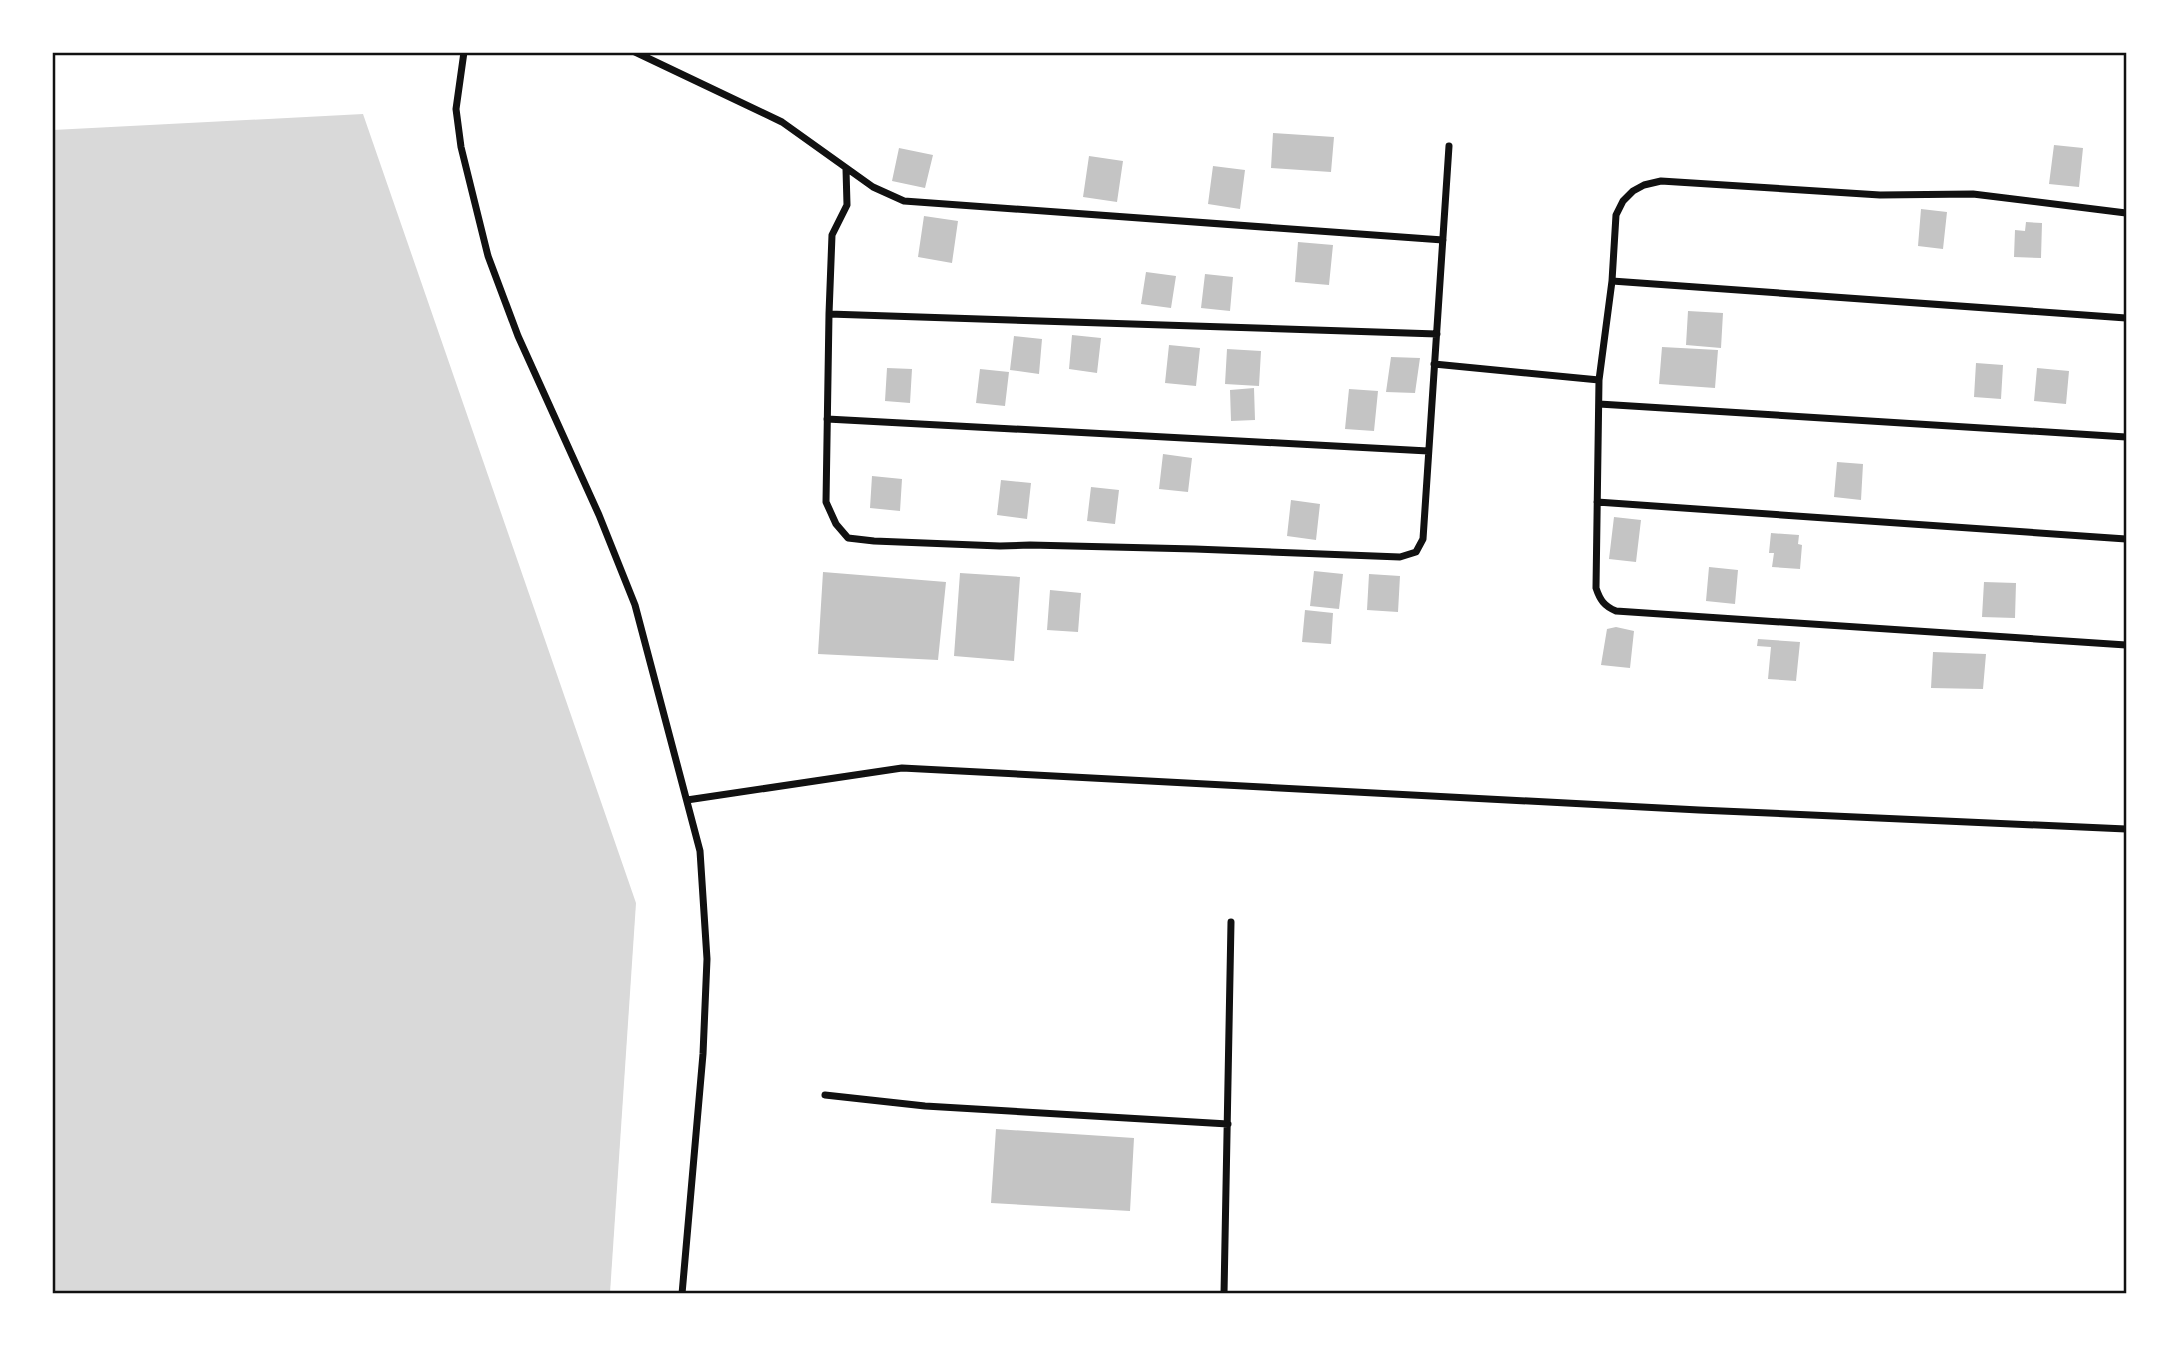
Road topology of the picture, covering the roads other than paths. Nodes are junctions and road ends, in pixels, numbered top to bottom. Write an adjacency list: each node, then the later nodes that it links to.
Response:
1 (464, 52): 20 (street)
2 (635, 52): 4 (street)
3 (1449, 146): 6 (street)
4 (846, 169): 6 (street); 8 (street)
5 (2126, 213): 7 (street)
6 (1443, 240): 10 (street)
7 (1612, 281): 9 (street); 12 (street)
8 (829, 314): 10 (street); 14 (street)
9 (2126, 318)
10 (1437, 334): 11 (street)
11 (1434, 364): 12 (street); 16 (street)
12 (1599, 380): 13 (street)
13 (1599, 404): 15 (street); 17 (street)
14 (827, 419): 16 (street); 16 (street)
15 (2126, 437)
16 (1428, 452)
17 (1597, 502): 18 (street); 19 (street)
18 (2126, 539)
19 (2126, 645)
20 (687, 800): 21 (street); 25 (street)
21 (2126, 829)
22 (1231, 922): 24 (street)
23 (825, 1095): 24 (street)
24 (1228, 1124): 26 (street)
25 (682, 1293)
26 (1224, 1293)

